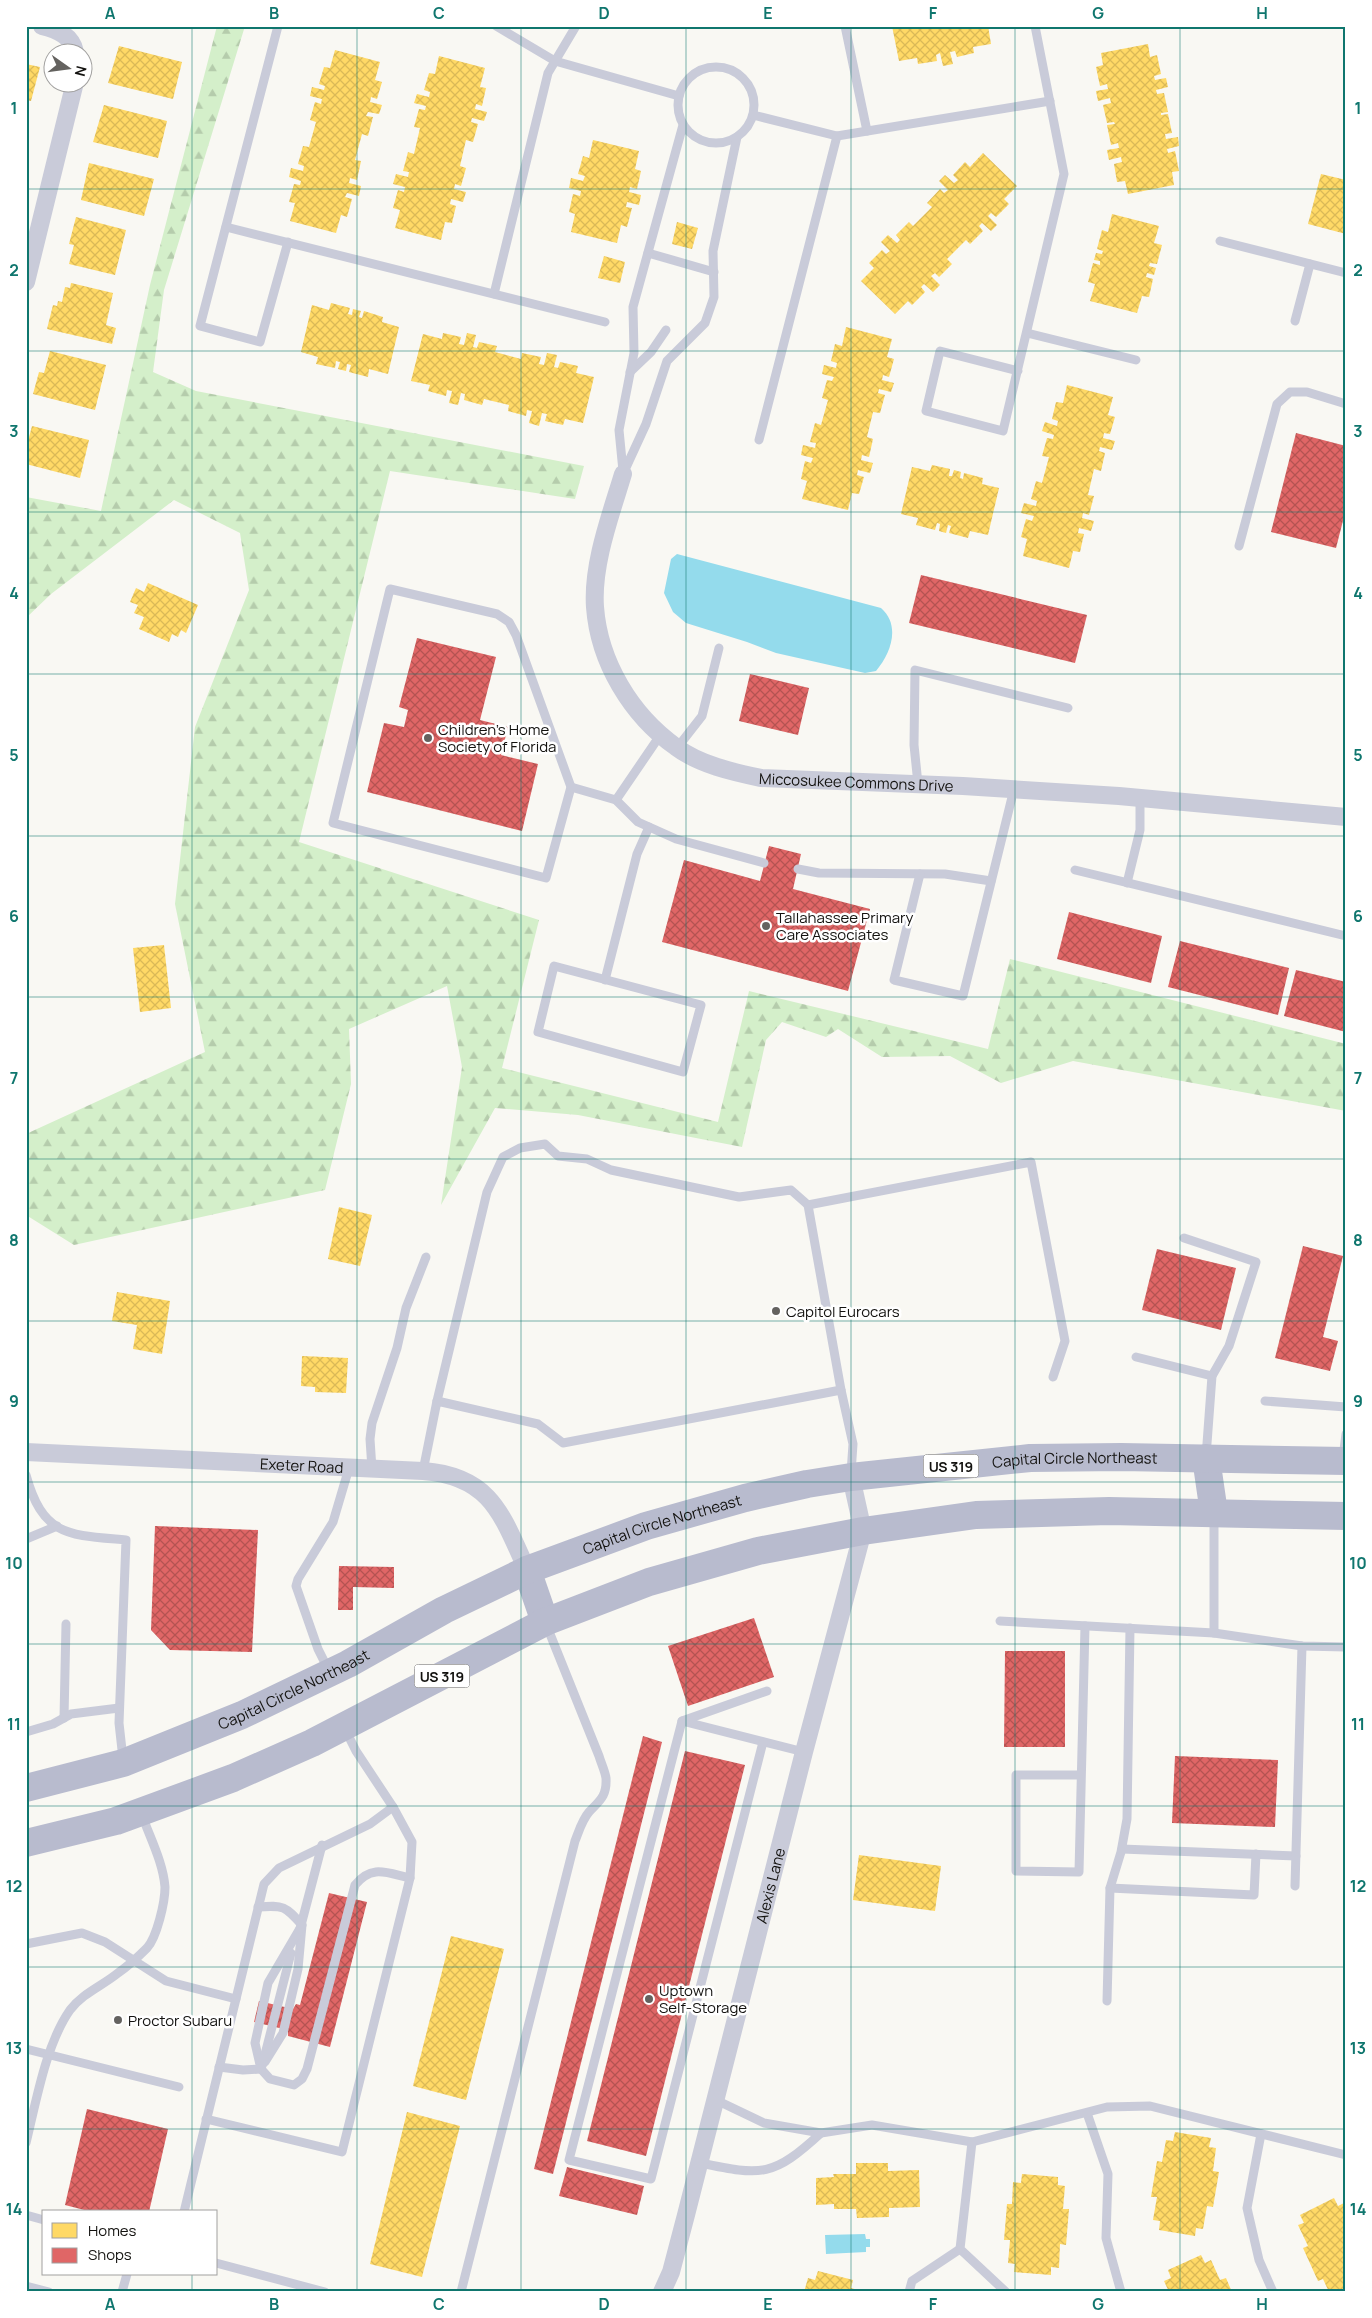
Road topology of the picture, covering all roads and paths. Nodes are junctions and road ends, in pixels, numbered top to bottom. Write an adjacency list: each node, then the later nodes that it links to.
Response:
1 (42, 26): 7 (street)
2 (278, 26): 17 (lane)
3 (496, 26): 8 (lane)
4 (576, 26): 8 (lane)
5 (845, 26): 14 (lane)
6 (1035, 26): 11 (lane)
7 (71, 42)
8 (555, 61): 10 (lane); 25 (lane)
9 (73, 92): 24 (street)
10 (680, 96): 12 (lane); 13 (lane)
11 (1050, 101): 14 (lane); 29 (lane)
12 (753, 115): 15 (lane); 16 (lane)
13 (683, 125): 16 (lane); 20 (lane)
14 (867, 131): 15 (lane)
15 (837, 136): 34 (lane)
16 (737, 137): 22 (lane)
17 (226, 226): 19 (lane); 19 (lane)
18 (1220, 241): 21 (lane)
19 (288, 242): 25 (lane)
20 (648, 253): 22 (lane); 32 (lane)
21 (1310, 264): 23 (lane); 26 (lane)
22 (714, 272): 35 (lane)
23 (1346, 273)
24 (26, 282)
25 (494, 294): 27 (lane)
26 (1295, 321)
27 (605, 322)
28 (666, 330): 32 (lane)
29 (1027, 333): 30 (lane); 31 (lane)
30 (1136, 360)
31 (1018, 371): 31 (lane)
32 (630, 372): 35 (lane)
33 (1346, 404): 36 (lane)
34 (759, 440)
35 (623, 474): 39 (street, Miccosukee Commons Drive)
36 (1239, 546)
37 (719, 648): 40 (lane)
38 (1068, 708): 41 (lane)
39 (661, 734): 40 (street, Miccosukee Commons Drive); 45 (lane)
40 (677, 748): 41 (street, Miccosukee Commons Drive)
41 (918, 784): 43 (street, Miccosukee Commons Drive)
42 (570, 787): 42 (lane); 45 (lane)
43 (1014, 789): 44 (street, Miccosukee Commons Drive); 52 (lane)
44 (1140, 798): 46 (street, Miccosukee Commons Drive); 53 (lane)
45 (616, 800): 47 (lane)
46 (1346, 817)
47 (649, 827): 48 (lane); 55 (lane)
48 (764, 863)
49 (798, 869): 51 (lane)
50 (1075, 870): 53 (lane)
51 (920, 874): 52 (lane); 52 (lane)
52 (991, 881)
53 (1127, 883): 54 (lane)
54 (1346, 936)
55 (605, 980): 55 (lane)
56 (808, 1205): 61 (lane); 62 (lane); 64 (lane)
57 (1184, 1238): 60 (lane)
58 (426, 1257): 71 (lane)
59 (1136, 1357): 60 (lane)
60 (1212, 1376): 68 (lane)
61 (1053, 1377)
62 (841, 1390): 64 (lane); 74 (lane)
63 (1265, 1401): 65 (lane)
64 (437, 1402): 72 (lane)
65 (1346, 1407)
66 (1346, 1434): 69 (lane)
67 (26, 1452): 70 (street, Exeter Road)
68 (1206, 1458): 69 (main road, Capital Circle Northeast / US 319); 74 (main road, Capital Circle Northeast / US 319); 75 (main road)
69 (1344, 1461)
70 (349, 1468): 71 (street, Exeter Road); 89 (lane)
71 (372, 1469): 72 (street, Exeter Road)
72 (423, 1472): 80 (street, Exeter Road)
73 (26, 1475): 77 (lane)
74 (851, 1477): 78 (street, Alexis Lane); 80 (main road, Capital Circle Northeast / US 319)
75 (1214, 1513): 76 (main road, US 319); 78 (main road, US 319); 86 (lane)
76 (1346, 1516)
77 (57, 1526): 79 (lane); 91 (lane)
78 (863, 1531): 82 (main road, US 319); 97 (street, Alexis Lane)
79 (26, 1539)
80 (527, 1570): 82 (main road); 89 (main road, Capital Circle Northeast / US 319)
81 (1000, 1621): 84 (lane)
82 (545, 1622): 94 (main road, US 319); 141 (lane)
83 (66, 1624): 92 (lane)
84 (1085, 1626): 85 (lane); 99 (lane)
85 (1130, 1628): 86 (lane); 105 (lane)
86 (1214, 1633): 87 (lane)
87 (1302, 1646): 88 (lane); 107 (lane)
88 (1346, 1647)
89 (330, 1672): 98 (main road, Capital Circle Northeast / US 319)
90 (768, 1691): 93 (lane)
91 (119, 1708): 92 (lane); 98 (lane)
92 (64, 1718): 95 (lane)
93 (682, 1722): 96 (lane); 96 (lane)
94 (344, 1727): 101 (lane); 102 (main road, US 319)
95 (26, 1732)
96 (763, 1742): 97 (lane)
97 (804, 1752): 122 (street, Alexis Lane)
98 (123, 1763): 100 (main road, Capital Circle Northeast / US 319)
99 (1081, 1776): 99 (lane)
100 (26, 1788)
101 (393, 1807): 104 (lane); 108 (lane)
102 (141, 1812): 103 (main road, US 319); 114 (lane)
103 (26, 1843)
104 (322, 1845): 111 (lane); 112 (lane)
105 (1122, 1849): 106 (lane); 110 (lane)
106 (1256, 1854): 107 (lane); 110 (lane)
107 (1296, 1856): 109 (lane)
108 (410, 1878): 120 (lane); 124 (lane)
109 (1295, 1886)
110 (1110, 1888): 116 (lane)
111 (258, 1906): 112 (lane); 115 (lane)
112 (302, 1925): 120 (lane); 120 (lane); 120 (lane)
113 (26, 1944): 114 (lane)
114 (133, 1960): 115 (lane); 118 (lane)
115 (236, 1999): 119 (lane)
116 (1107, 2001)
117 (26, 2049): 118 (lane)
118 (50, 2055): 121 (lane); 128 (lane)
119 (219, 2067): 120 (lane); 124 (lane)
120 (261, 2069)
121 (180, 2087)
122 (716, 2100): 125 (lane); 130 (street, Alexis Lane)
123 (1087, 2113): 126 (lane); 127 (lane); 145 (lane)
124 (206, 2119): 131 (lane)
125 (821, 2133): 127 (lane); 130 (lane)
126 (1261, 2134): 129 (lane); 146 (lane)
127 (972, 2142): 134 (lane)
128 (26, 2143)
129 (1346, 2155)
130 (700, 2163): 142 (street, Alexis Lane)
131 (184, 2210)
132 (26, 2215): 133 (lane)
133 (42, 2219)
134 (960, 2249): 143 (lane); 144 (lane)
135 (218, 2264): 140 (lane)
136 (126, 2276): 139 (lane)
137 (26, 2286): 138 (lane)
138 (49, 2292)
139 (122, 2292)
140 (325, 2292)
141 (461, 2292)
142 (662, 2292)
143 (909, 2292)
144 (1006, 2292)
145 (1121, 2292)
146 (1273, 2292)

